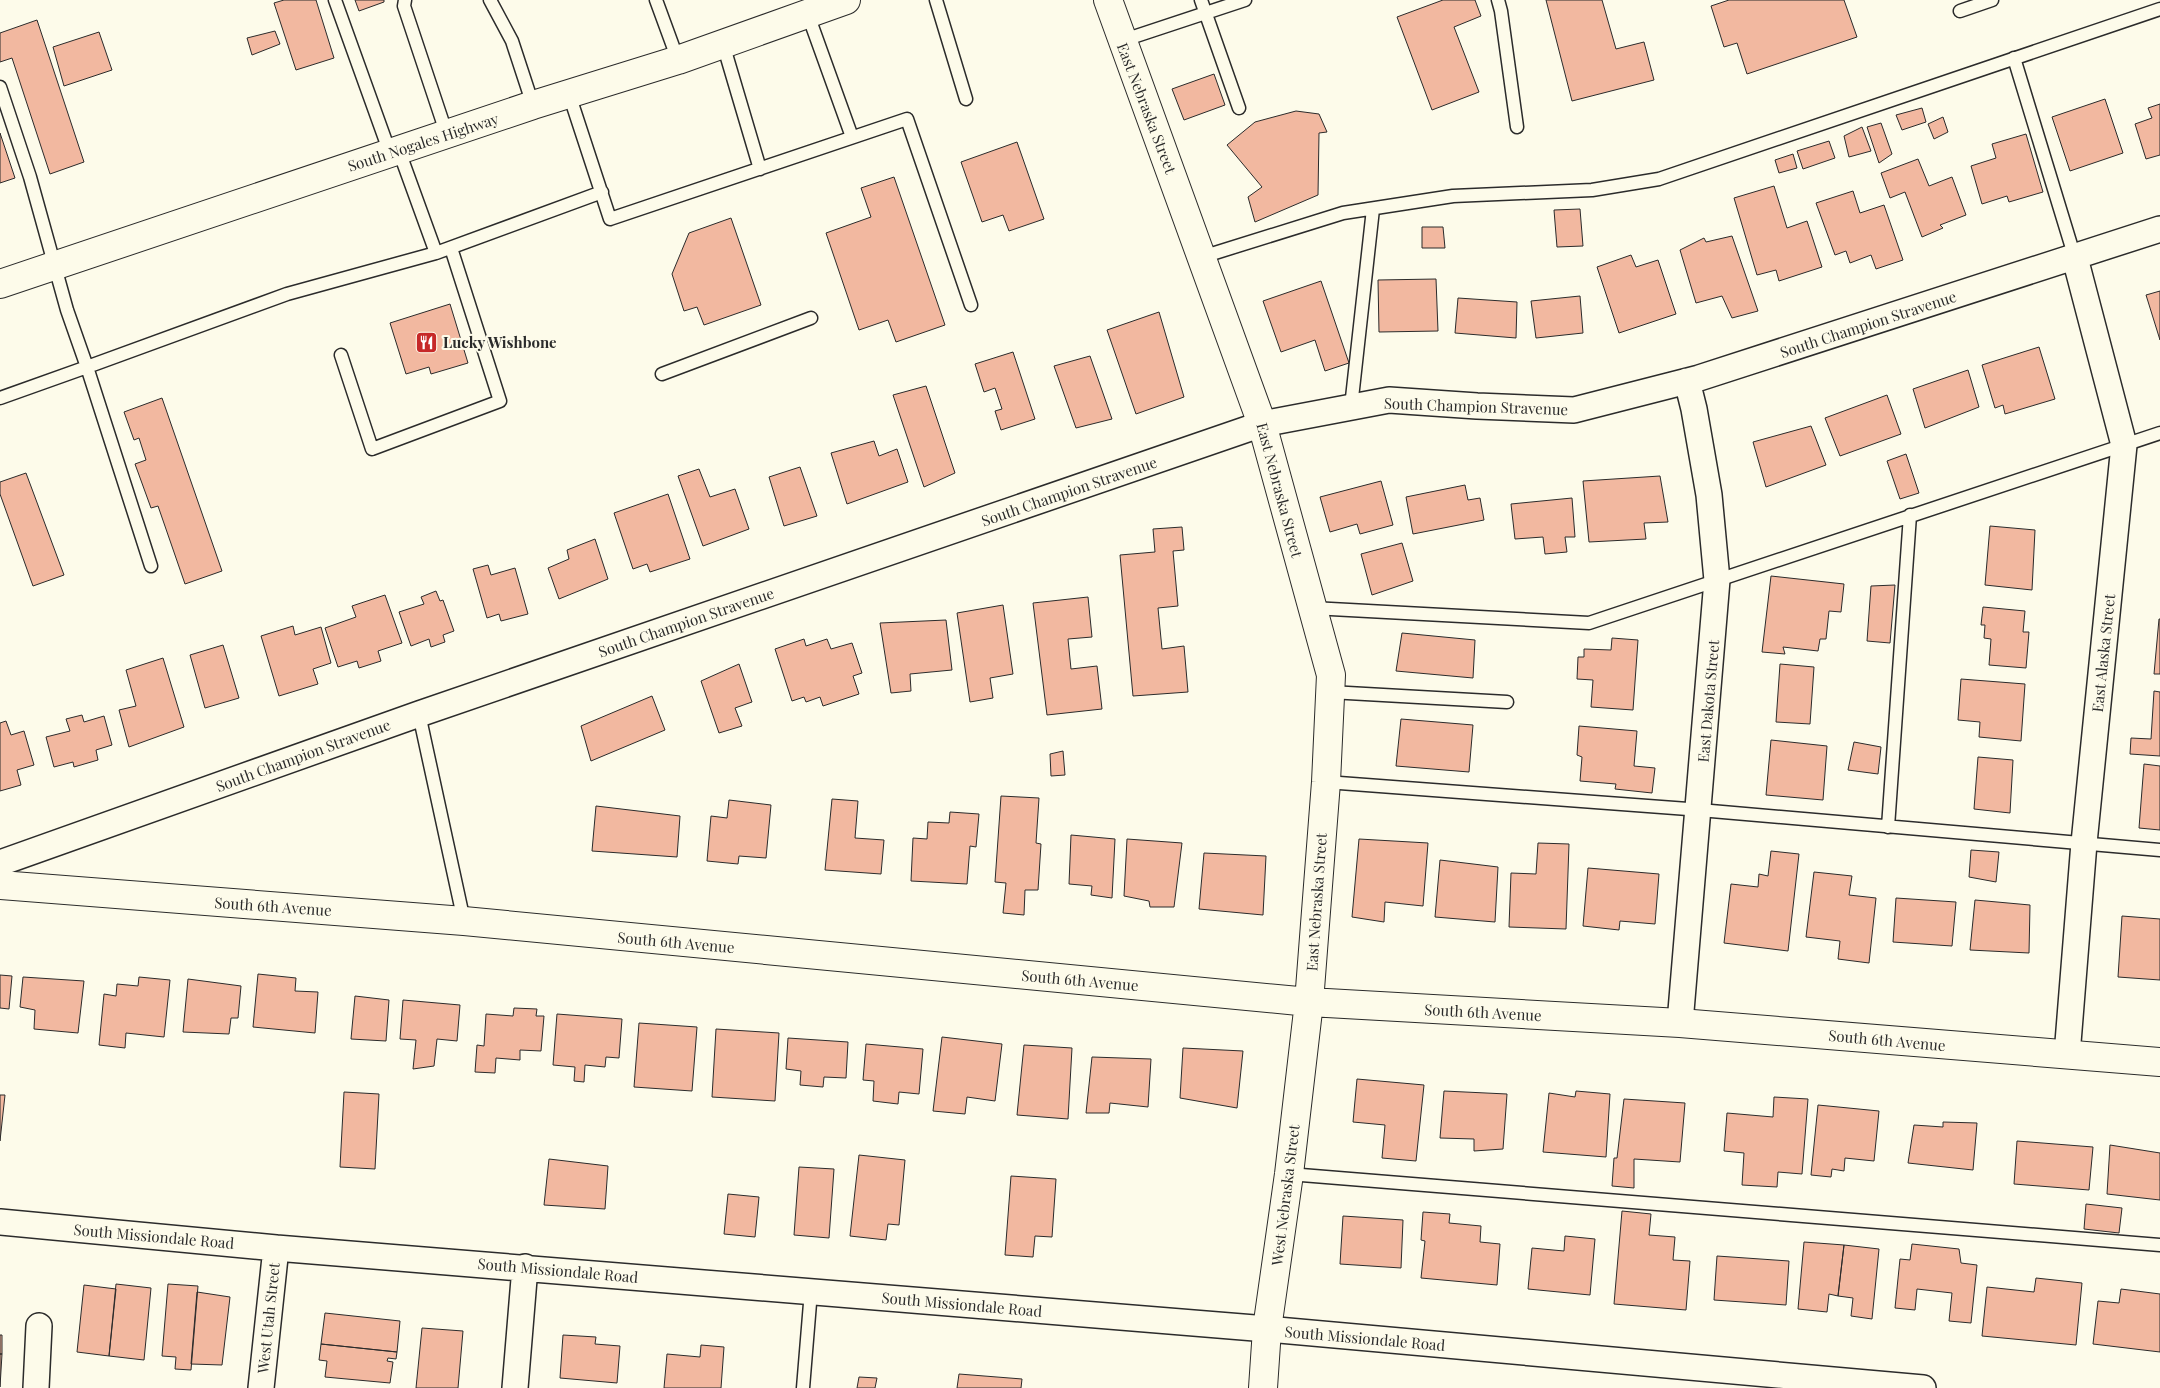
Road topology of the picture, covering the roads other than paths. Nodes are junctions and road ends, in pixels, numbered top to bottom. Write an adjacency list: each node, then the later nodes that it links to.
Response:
1 (335, 0): 28 (lane)
2 (405, 0): 26 (lane)
3 (490, 0): 23 (lane)
4 (656, 0): 19 (lane)
5 (846, 0): 14 (street, South Nogales Highway)
6 (936, 0): 22 (lane)
7 (1108, 0): 16 (street, East Nebraska Street)
8 (1201, 0): 15 (lane)
9 (1245, 0): 15 (lane)
10 (1498, 0): 25 (lane)
11 (1992, 0): 13 (lane)
12 (2160, 9): 18 (lane)
13 (1960, 11)
14 (807, 12): 17 (street, South Nogales Highway); 27 (lane)
15 (1205, 13): 16 (lane); 24 (lane)
16 (1121, 41): 35 (street, East Nebraska Street)
17 (723, 44): 19 (street, South Nogales Highway); 29 (lane)
18 (2014, 58): 31 (lane); 36 (lane)
19 (678, 60): 21 (street, South Nogales Highway)
20 (0, 88): 37 (lane)
21 (569, 94): 23 (street, South Nogales Highway); 30 (lane)
22 (966, 99)
23 (534, 105): 26 (street, South Nogales Highway)
24 (1239, 108)
25 (1517, 127)
26 (448, 136): 28 (street, South Nogales Highway)
27 (852, 137): 29 (lane); 39 (lane)
28 (394, 152): 34 (lane); 37 (street, South Nogales Highway)
29 (760, 169): 30 (lane)
30 (602, 192): 33 (lane)
31 (1372, 208): 35 (lane); 46 (lane)
32 (2160, 229): 36 (street, South Champion Stravenue)
33 (451, 248): 34 (lane); 41 (lane)
34 (436, 253): 42 (lane)
35 (1202, 257): 47 (street, East Nebraska Street)
36 (2075, 258): 44 (street, South Champion Stravenue); 49 (street, East Alaska Street)
37 (55, 266): 38 (street, South Nogales Highway); 42 (lane)
38 (0, 284)
39 (971, 305)
40 (811, 318): 43 (lane)
41 (341, 355)
42 (87, 367): 45 (lane); 51 (lane)
43 (662, 374)
44 (1687, 381): 46 (street, South Champion Stravenue); 52 (street, East Dakota Street)
45 (0, 398)
46 (1350, 407): 47 (street, South Champion Stravenue)
47 (1262, 424): 53 (street, East Nebraska Street); 56 (street, South Champion Stravenue)
48 (2160, 433): 49 (lane)
49 (2124, 445): 50 (lane); 60 (street, East Alaska Street)
50 (1910, 515): 52 (lane); 59 (lane)
51 (152, 566)
52 (1717, 580): 53 (lane); 58 (street, East Dakota Street)
53 (1312, 608): 54 (street, East Nebraska Street)
54 (1330, 692): 55 (lane); 57 (street, East Nebraska Street)
55 (1507, 702)
56 (419, 714): 62 (street, South Champion Stravenue); 64 (lane)
57 (1326, 782): 58 (lane); 65 (street, East Nebraska Street)
58 (1698, 810): 59 (lane); 66 (street, East Dakota Street)
59 (1888, 827): 60 (lane)
60 (2084, 843): 61 (lane); 67 (street, East Alaska Street)
61 (2160, 850)
62 (0, 863)
63 (0, 885): 64 (street, South 6th Avenue)
64 (464, 921): 65 (street, South 6th Avenue)
65 (1309, 1002): 66 (street, South 6th Avenue); 69 (street, West Nebraska Street)
66 (1680, 1023): 67 (street, South 6th Avenue)
67 (2067, 1055): 68 (street, South 6th Avenue)
68 (2160, 1062)
69 (1289, 1174): 71 (lane); 76 (street, West Nebraska Street)
70 (0, 1222): 72 (street, South Missiondale Road)
71 (2160, 1245)
72 (276, 1248): 73 (street, South Missiondale Road); 78 (street, West Utah Street)
73 (525, 1267): 74 (street, South Missiondale Road); 79 (street)
74 (811, 1291): 76 (street, South Missiondale Road); 80 (lane)
75 (39, 1326): 77 (street)
76 (1267, 1329): 81 (street, West Nebraska Street); 82 (street, South Missiondale Road)
77 (36, 1388)
78 (261, 1388)
79 (515, 1388)
80 (803, 1388)
81 (1263, 1388)
82 (1923, 1388)

